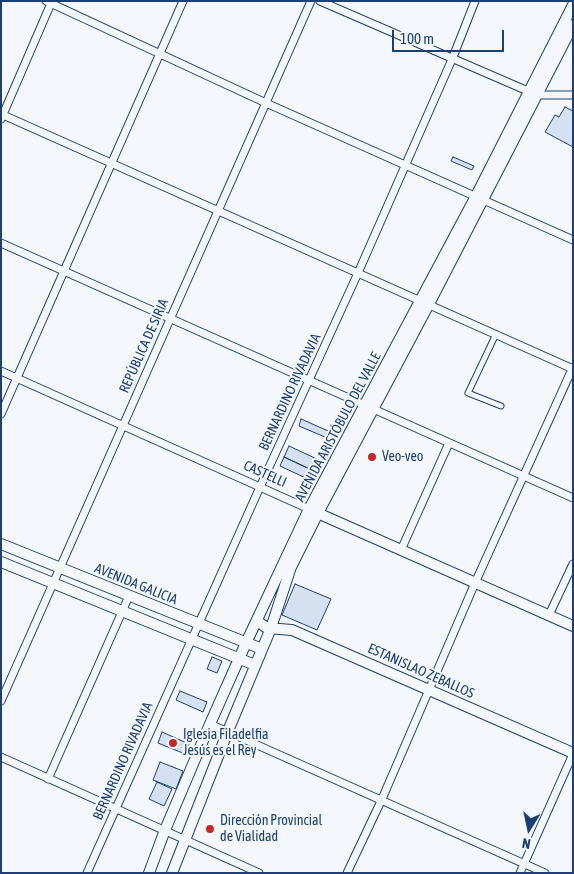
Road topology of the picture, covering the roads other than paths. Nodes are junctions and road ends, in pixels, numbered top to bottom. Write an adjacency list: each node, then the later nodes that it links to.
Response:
1 (183, 1): 8 (street)
2 (311, 1): 12 (street, REPÚBLICA DE SIRIA)
3 (320, 1): 9 (street)
4 (475, 1): 9 (street, BERNARDINO RIVADAVIA)
5 (49, 2): 8 (street); 13 (street)
6 (573, 5): 10 (main road, AVENIDA ARISTÓBULO DEL VALLE)
7 (573, 25): 10 (main road, AVENIDA ARISTÓBULO DEL VALLE)
8 (160, 54): 12 (street); 14 (street)
9 (452, 57): 10 (street); 15 (street, BERNARDINO RIVADAVIA)
10 (533, 93): 11 (street); 16 (main road, AVENIDA ARISTÓBULO DEL VALLE)
11 (573, 95)
12 (266, 102): 15 (street); 17 (street, REPÚBLICA DE SIRIA)
13 (2, 116): 14 (street)
14 (111, 162): 17 (street); 20 (street)
15 (405, 165): 16 (street); 21 (street, BERNARDINO RIVADAVIA)
16 (479, 198): 18 (street); 22 (main road, AVENIDA ARISTÓBULO DEL VALLE)
17 (218, 210): 21 (street); 23 (street, REPÚBLICA DE SIRIA)
18 (573, 240)
19 (1, 243): 20 (street)
20 (65, 271): 23 (street); 27 (street)
21 (358, 273): 22 (street); 28 (street, BERNARDINO RIVADAVIA)
22 (425, 302): 24 (street); 30 (main road, AVENIDA ARISTÓBULO DEL VALLE)
23 (170, 319): 28 (street); 32 (street, REPÚBLICA DE SIRIA)
24 (496, 334): 25 (street); 29 (street)
25 (573, 368): 34 (street)
26 (1, 371): 27 (street, CASTELLI)
27 (17, 378): 31 (street); 32 (street, CASTELLI)
28 (309, 380): 30 (street); 35 (street, BERNARDINO RIVADAVIA)
29 (501, 406)
30 (369, 407): 33 (street); 37 (main road, AVENIDA ARISTÓBULO DEL VALLE)
31 (1, 414)
32 (122, 425): 35 (street, CASTELLI); 42 (street, REPÚBLICA DE SIRIA)
33 (450, 443): 34 (street); 39 (street)
34 (524, 477): 36 (street); 44 (street)
35 (260, 487): 37 (street, CASTELLI); 49 (street, BERNARDINO RIVADAVIA)
36 (573, 498)
37 (314, 511): 39 (main road, CASTELLI); 48 (main road, AVENIDA ARISTÓBULO DEL VALLE); 51 (main road, AVENIDA ARISTÓBULO DEL VALLE)
38 (1, 544): 42 (main road, AVENIDA GALICIA)
39 (402, 550): 44 (main road, CASTELLI)
40 (1, 562): 43 (main road)
41 (573, 564): 47 (street)
42 (60, 568): 43 (street, REPÚBLICA DE SIRIA); 45 (main road, AVENIDA GALICIA)
43 (53, 583): 46 (main road); 58 (street, REPÚBLICA DE SIRIA)
44 (475, 583): 47 (main road, CASTELLI); 57 (street)
45 (129, 596): 46 (street); 49 (main road, AVENIDA GALICIA)
46 (122, 611): 52 (main road); 63 (street)
47 (549, 615): 50 (main road, CASTELLI)
48 (257, 621): 51 (main road, ESTANISLAO ZEBALLOS); 53 (main road, AVENIDA ARISTÓBULO DEL VALLE)
49 (199, 623): 52 (street, BERNARDINO RIVADAVIA); 53 (main road, AVENIDA GALICIA)
50 (573, 626)
51 (271, 628): 54 (main road, AVENIDA ARISTÓBULO DEL VALLE); 57 (main road, ESTANISLAO ZEBALLOS)
52 (192, 639): 55 (main road); 65 (street, BERNARDINO RIVADAVIA)
53 (246, 642): 54 (main road, AVENIDA GALICIA); 55 (main road, AVENIDA ARISTÓBULO DEL VALLE)
54 (262, 649): 56 (main road, AVENIDA ARISTÓBULO DEL VALLE)
55 (240, 659): 56 (main road); 59 (main road, AVENIDA ARISTÓBULO DEL VALLE)
56 (255, 665): 60 (main road, AVENIDA ARISTÓBULO DEL VALLE)
57 (429, 690): 61 (main road, ESTANISLAO ZEBALLOS); 64 (street)
58 (1, 701)
59 (210, 724): 60 (street); 66 (main road, AVENIDA ARISTÓBULO DEL VALLE)
60 (228, 731): 64 (street); 67 (main road, AVENIDA ARISTÓBULO DEL VALLE)
61 (573, 753): 68 (street)
62 (1, 757): 63 (street)
63 (48, 779): 65 (street)
64 (382, 799): 68 (street); 73 (street)
65 (115, 809): 66 (street); 69 (street, BERNARDINO RIVADAVIA)
66 (165, 830): 67 (street); 70 (main road, AVENIDA ARISTÓBULO DEL VALLE)
67 (184, 840): 71 (main road, AVENIDA ARISTÓBULO DEL VALLE); 72 (street)
68 (524, 863): 74 (street); 75 (street)
69 (87, 873)
70 (149, 873)
71 (172, 873)
72 (259, 873)
73 (347, 873)
74 (520, 873)
75 (546, 873)

